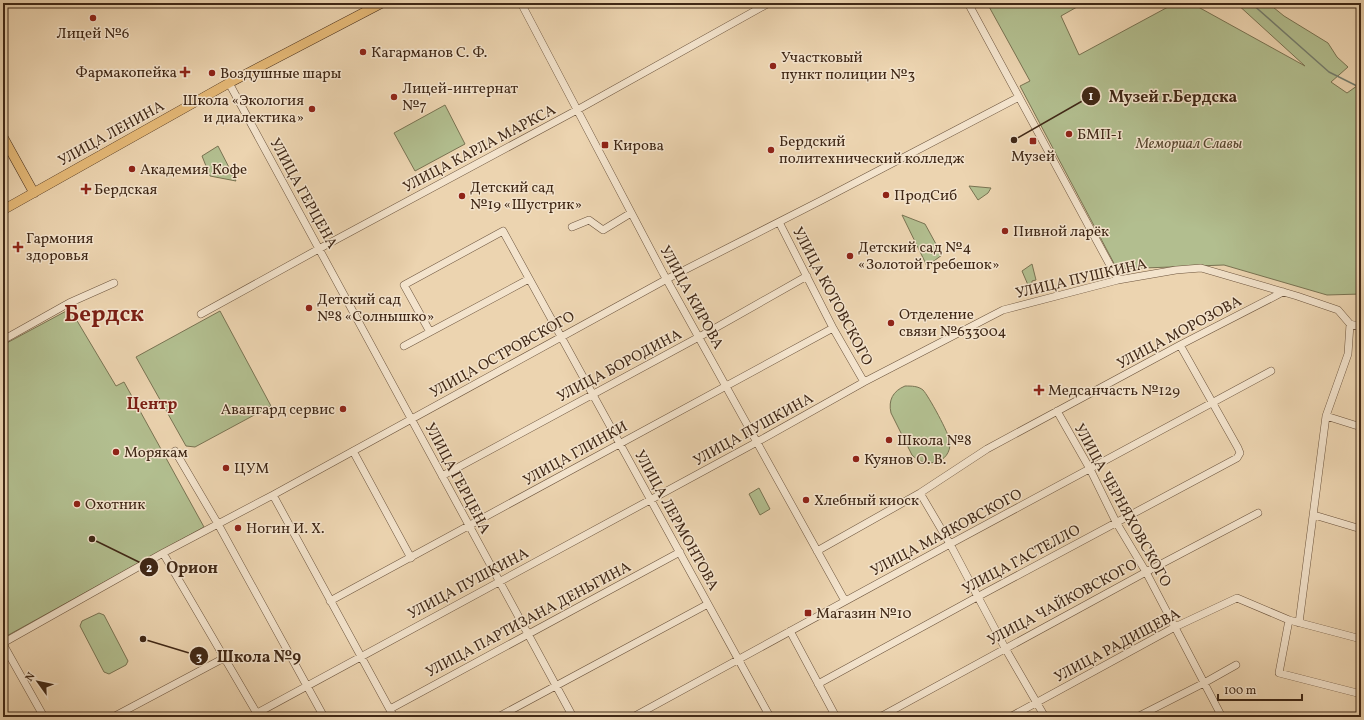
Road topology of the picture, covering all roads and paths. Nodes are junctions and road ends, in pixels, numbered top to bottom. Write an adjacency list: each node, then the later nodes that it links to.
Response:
1 (382, 3): 5 (main road, УЛИЦА ЛЕНИНА)
2 (521, 3): 7 (street, УЛИЦА КИРОВА)
3 (769, 3): 7 (street, УЛИЦА КАРЛА МАРКСА)
4 (968, 3): 6 (street)
5 (229, 84): 9 (main road, УЛИЦА ЛЕНИНА); 14 (street, УЛИЦА ГЕРЦЕНА)
6 (1019, 97): 12 (street, УЛИЦА ОСТРОВСКОГО); 18 (street)
7 (577, 110): 11 (street, УЛИЦА КИРОВА); 14 (street, УЛИЦА КАРЛА МАРКСА)
8 (3, 137): 9 (main road)
9 (34, 193): 10 (main road, УЛИЦА ЛЕНИНА)
10 (3, 210)
11 (631, 213): 13 (street); 17 (street, УЛИЦА КИРОВА)
12 (779, 222): 15 (street, УЛИЦА КОТОВСКОГО); 17 (street, УЛИЦА ОСТРОВСКОГО)
13 (572, 228)
14 (319, 249): 21 (street, УЛИЦА КАРЛА МАРКСА); 38 (street, УЛИЦА ГЕРЦЕНА)
15 (807, 276): 24 (street, УЛИЦА КОТОВСКОГО); 27 (street, УЛИЦА БОРОДИНА)
16 (529, 279): 25 (street); 25 (street, УЛИЦА ЛЕРМОНТОВА); 26 (street, УЛИЦА ЛЕРМОНТОВА)
17 (667, 280): 26 (street, УЛИЦА ОСТРОВСКОГО); 27 (street, УЛИЦА КИРОВА)
18 (1118, 280): 20 (street, УЛИЦА ПУШКИНА); 32 (street, УЛИЦА ПУШКИНА)
19 (114, 283): 28 (street)
20 (1283, 292): 22 (street, УЛИЦА ПУШКИНА); 29 (street, УЛИЦА МОРОЗОВА)
21 (201, 314)
22 (1350, 324): 23 (street); 37 (street)
23 (1361, 327)
24 (833, 328): 32 (street, УЛИЦА КОТОВСКОГО); 33 (street, УЛИЦА ГЛИНКИ)
25 (430, 332): 30 (street)
26 (561, 337): 34 (street, УЛИЦА ЛЕРМОНТОВА); 38 (street, УЛИЦА ОСТРОВСКОГО)
27 (699, 337): 33 (street, УЛИЦА КИРОВА); 34 (street, УЛИЦА БОРОДИНА)
28 (3, 340)
29 (1180, 345): 35 (street); 36 (street, УЛИЦА МОРОЗОВА)
30 (404, 346)
31 (1271, 371): 35 (street, УЛИЦА МАЯКОВСКОГО)
32 (864, 382): 40 (street, УЛИЦА ПУШКИНА)
33 (726, 386): 40 (street, УЛИЦА КИРОВА); 41 (street, УЛИЦА ГЛИНКИ)
34 (593, 394): 41 (street, УЛИЦА ЛЕРМОНТОВА); 45 (street, УЛИЦА БОРОДИНА)
35 (1212, 403): 44 (street, УЛИЦА МАЯКОВСКОГО); 51 (street, УЛИЦА ГАСТЕЛЛО)
36 (1057, 411): 44 (street, УЛИЦА ЧЕРНЯХОВСКОГО); 46 (street, УЛИЦА МОРОЗОВА)
37 (1326, 416): 39 (street); 50 (street)
38 (411, 419): 43 (street, УЛИЦА ОСТРОВСКОГО); 45 (street, УЛИЦА ГЕРЦЕНА)
39 (1361, 427)
40 (757, 442): 48 (street, УЛИЦА ПУШКИНА); 56 (street, УЛИЦА КИРОВА)
41 (620, 444): 48 (street, УЛИЦА ЛЕРМОНТОВА); 53 (street, УЛИЦА ГЛИНКИ)
42 (175, 451): 52 (street)
43 (353, 451): 47 (street, УЛИЦА ОСТРОВСКОГО); 59 (street)
44 (1090, 469): 51 (street, УЛИЦА ЧЕРНЯХОВСКОГО); 55 (street, УЛИЦА МАЯКОВСКОГО)
45 (442, 476): 53 (street, УЛИЦА ГЕРЦЕНА)
46 (920, 493): 55 (street); 56 (street, УЛИЦА МОРОЗОВА)
47 (273, 495): 52 (street, УЛИЦА ОСТРОВСКОГО); 63 (street)
48 (650, 499): 57 (street, УЛИЦА ЛЕРМОНТОВА); 61 (street, УЛИЦА ПУШКИНА)
49 (1258, 513): 60 (street, УЛИЦА ЧАЙКОВСКОГО)
50 (1314, 515): 54 (street); 67 (street)
51 (1116, 522): 60 (street, УЛИЦА ЧЕРНЯХОВСКОГО); 62 (street, УЛИЦА ГАСТЕЛЛО)
52 (218, 524): 58 (street, УЛИЦА ОСТРОВСКОГО); 80 (street)
53 (469, 526): 59 (street, УЛИЦА ГЛИНКИ); 61 (street, УЛИЦА ГЕРЦЕНА)
54 (1361, 529)
55 (950, 544): 62 (street); 64 (street, УЛИЦА МАЯКОВСКОГО)
56 (817, 551): 64 (street, УЛИЦА КИРОВА)
57 (680, 552): 65 (street, УЛИЦА ЛЕРМОНТОВА); 70 (street, УЛИЦА ПАРТИЗАНА ДЕНЬГИНА)
58 (163, 553): 72 (street, УЛИЦА ОСТРОВСКОГО); 75 (street)
59 (411, 558): 63 (street, УЛИЦА ГЛИНКИ)
60 (1146, 572): 68 (street, УЛИЦА ЧЕРНЯХОВСКОГО); 73 (street, УЛИЦА ЧАЙКОВСКОГО)
61 (499, 581): 70 (street, УЛИЦА ГЕРЦЕНА); 74 (street, УЛИЦА ПУШКИНА)
62 (979, 596): 73 (street); 79 (street, УЛИЦА ГАСТЕЛЛО)
63 (330, 601): 74 (street)
64 (845, 601): 69 (street, УЛИЦА МАЯКОВСКОГО)
65 (708, 604): 76 (street, УЛИЦА ЛЕРМОНТОВА); 81 (street)
66 (1289, 620): 67 (street); 68 (street, УЛИЦА РАДИЩЕВА); 82 (street)
67 (1300, 622): 71 (street)
68 (1175, 627): 78 (street, УЛИЦА ЧЕРНЯХОВСКОГО); 83 (street, УЛИЦА РАДИЩЕВА)
69 (790, 631): 76 (street, УЛИЦА МАЯКОВСКОГО); 79 (street)
70 (528, 634): 81 (street, УЛИЦА ГЕРЦЕНА); 84 (street, УЛИЦА ПАРТИЗАНА ДЕНЬГИНА)
71 (1361, 640)
72 (3, 644): 87 (street)
73 (1005, 648): 83 (street); 97 (street, УЛИЦА ЧАЙКОВСКОГО)
74 (360, 656): 80 (street, УЛИЦА ПУШКИНА); 84 (street)
75 (224, 658): 85 (street); 88 (street)
76 (738, 659): 86 (street, УЛИЦА ЛЕРМОНТОВА); 94 (street, УЛИЦА МАЯКОВСКОГО)
77 (1236, 665): 78 (street)
78 (1204, 683): 100 (street); 101 (street, УЛИЦА ЧЕРНЯХОВСКОГО)
79 (818, 684): 96 (street)
80 (307, 686): 85 (street, УЛИЦА ПУШКИНА); 90 (street)
81 (556, 686): 92 (street); 93 (street, УЛИЦА ГЕРЦЕНА)
82 (1361, 694)
83 (1038, 702): 98 (street, УЛИЦА РАДИЩЕВА); 99 (street)
84 (390, 709): 91 (street)
85 (258, 715): 89 (street, УЛИЦА ПУШКИНА)
86 (769, 715): 95 (street)
87 (44, 717)
88 (113, 717)
89 (250, 717)
90 (324, 717)
91 (394, 717)
92 (498, 717)
93 (573, 717)
94 (633, 717)
95 (760, 717)
96 (836, 717)
97 (880, 717)
98 (1010, 717)
99 (1045, 717)
100 (1137, 717)
101 (1222, 717)

